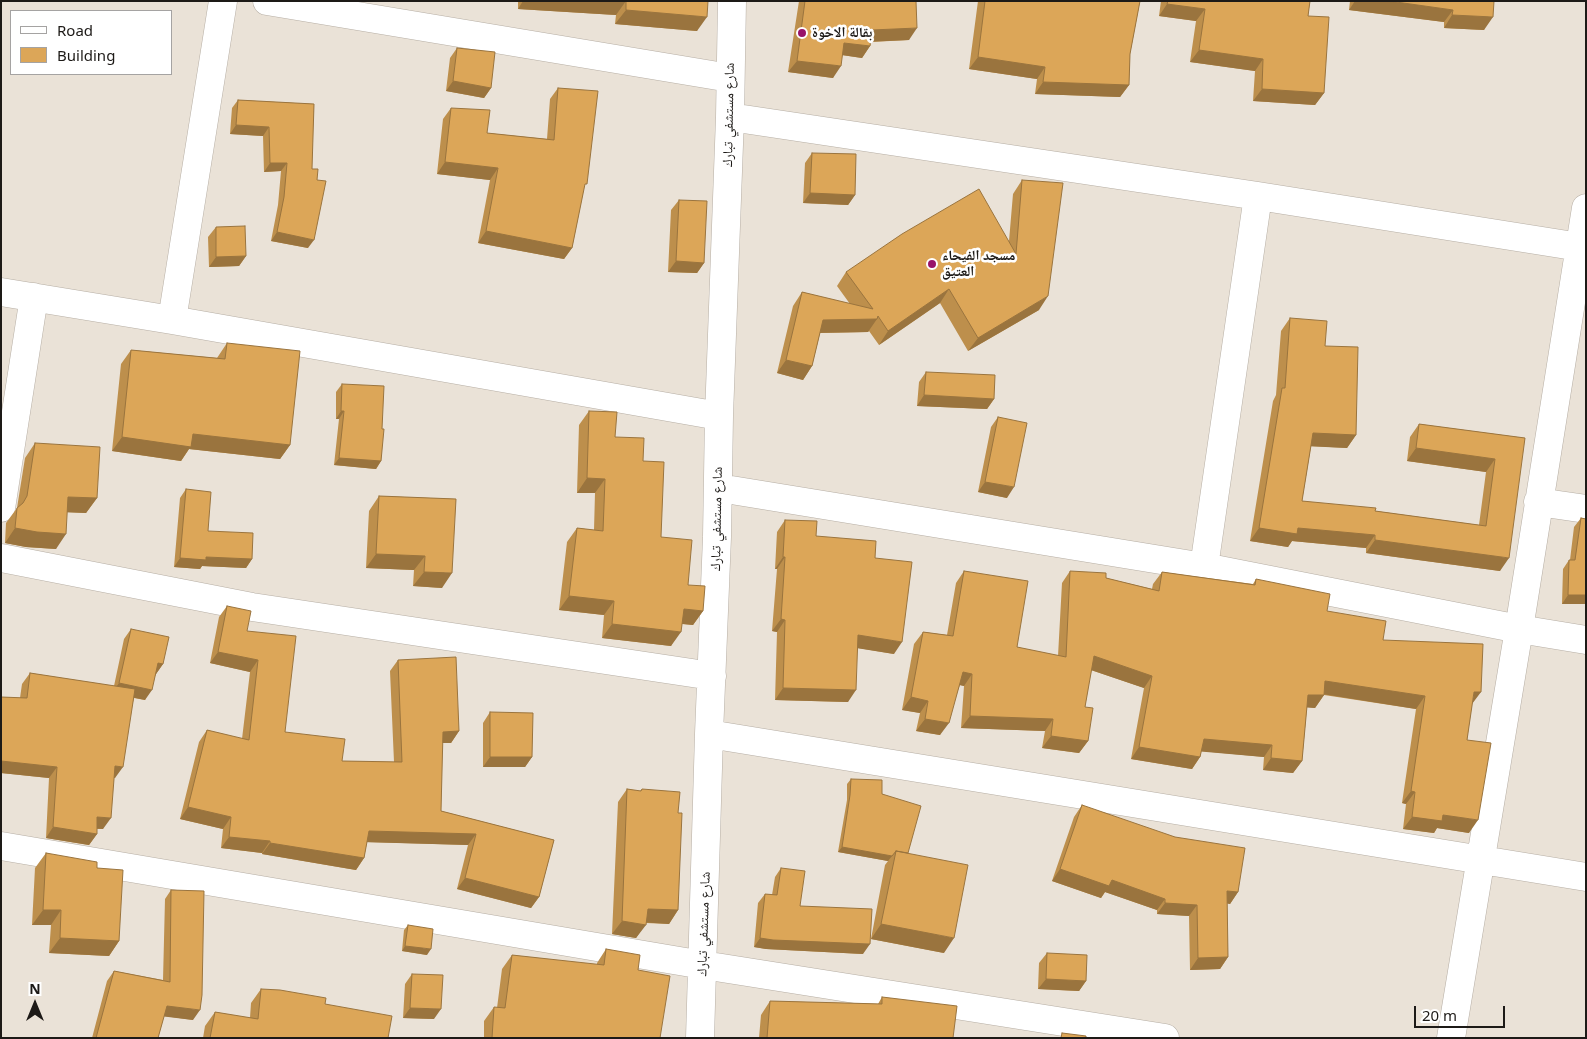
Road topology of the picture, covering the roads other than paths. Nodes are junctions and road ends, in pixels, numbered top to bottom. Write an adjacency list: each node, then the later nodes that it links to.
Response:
1 (223, 1): 11 (street)
2 (267, 1): 4 (street)
3 (732, 1): 4 (street, شارع مستشفي تبارك)
4 (730, 78): 5 (street, شارع مستشفي تبارك)
5 (730, 117): 6 (street); 12 (street, شارع مستشفي تبارك)
6 (1258, 196): 8 (street); 18 (street)
7 (1586, 208): 8 (street)
8 (1582, 247): 14 (street)
9 (1, 292): 10 (street)
10 (34, 297): 11 (street); 15 (street)
11 (172, 320): 12 (street)
12 (719, 416): 13 (street, شارع مستشفي تبارك)
13 (719, 488): 18 (street); 21 (street, شارع مستشفي تبارك)
14 (1538, 502): 16 (street); 19 (street)
15 (1, 508)
16 (1586, 509)
17 (1, 558): 21 (street)
18 (1204, 567): 19 (street)
19 (1520, 629): 20 (street); 24 (street)
20 (1586, 640)
21 (712, 676): 22 (street, شارع مستشفي تبارك)
22 (709, 734): 24 (street); 26 (street, شارع مستشفي تبارك)
23 (1, 846): 26 (street)
24 (1481, 861): 25 (street); 29 (street)
25 (1586, 877)
26 (703, 965): 27 (street, شارع مستشفي تبارك); 28 (street)
27 (700, 1038)
28 (1165, 1038)
29 (1451, 1038)

